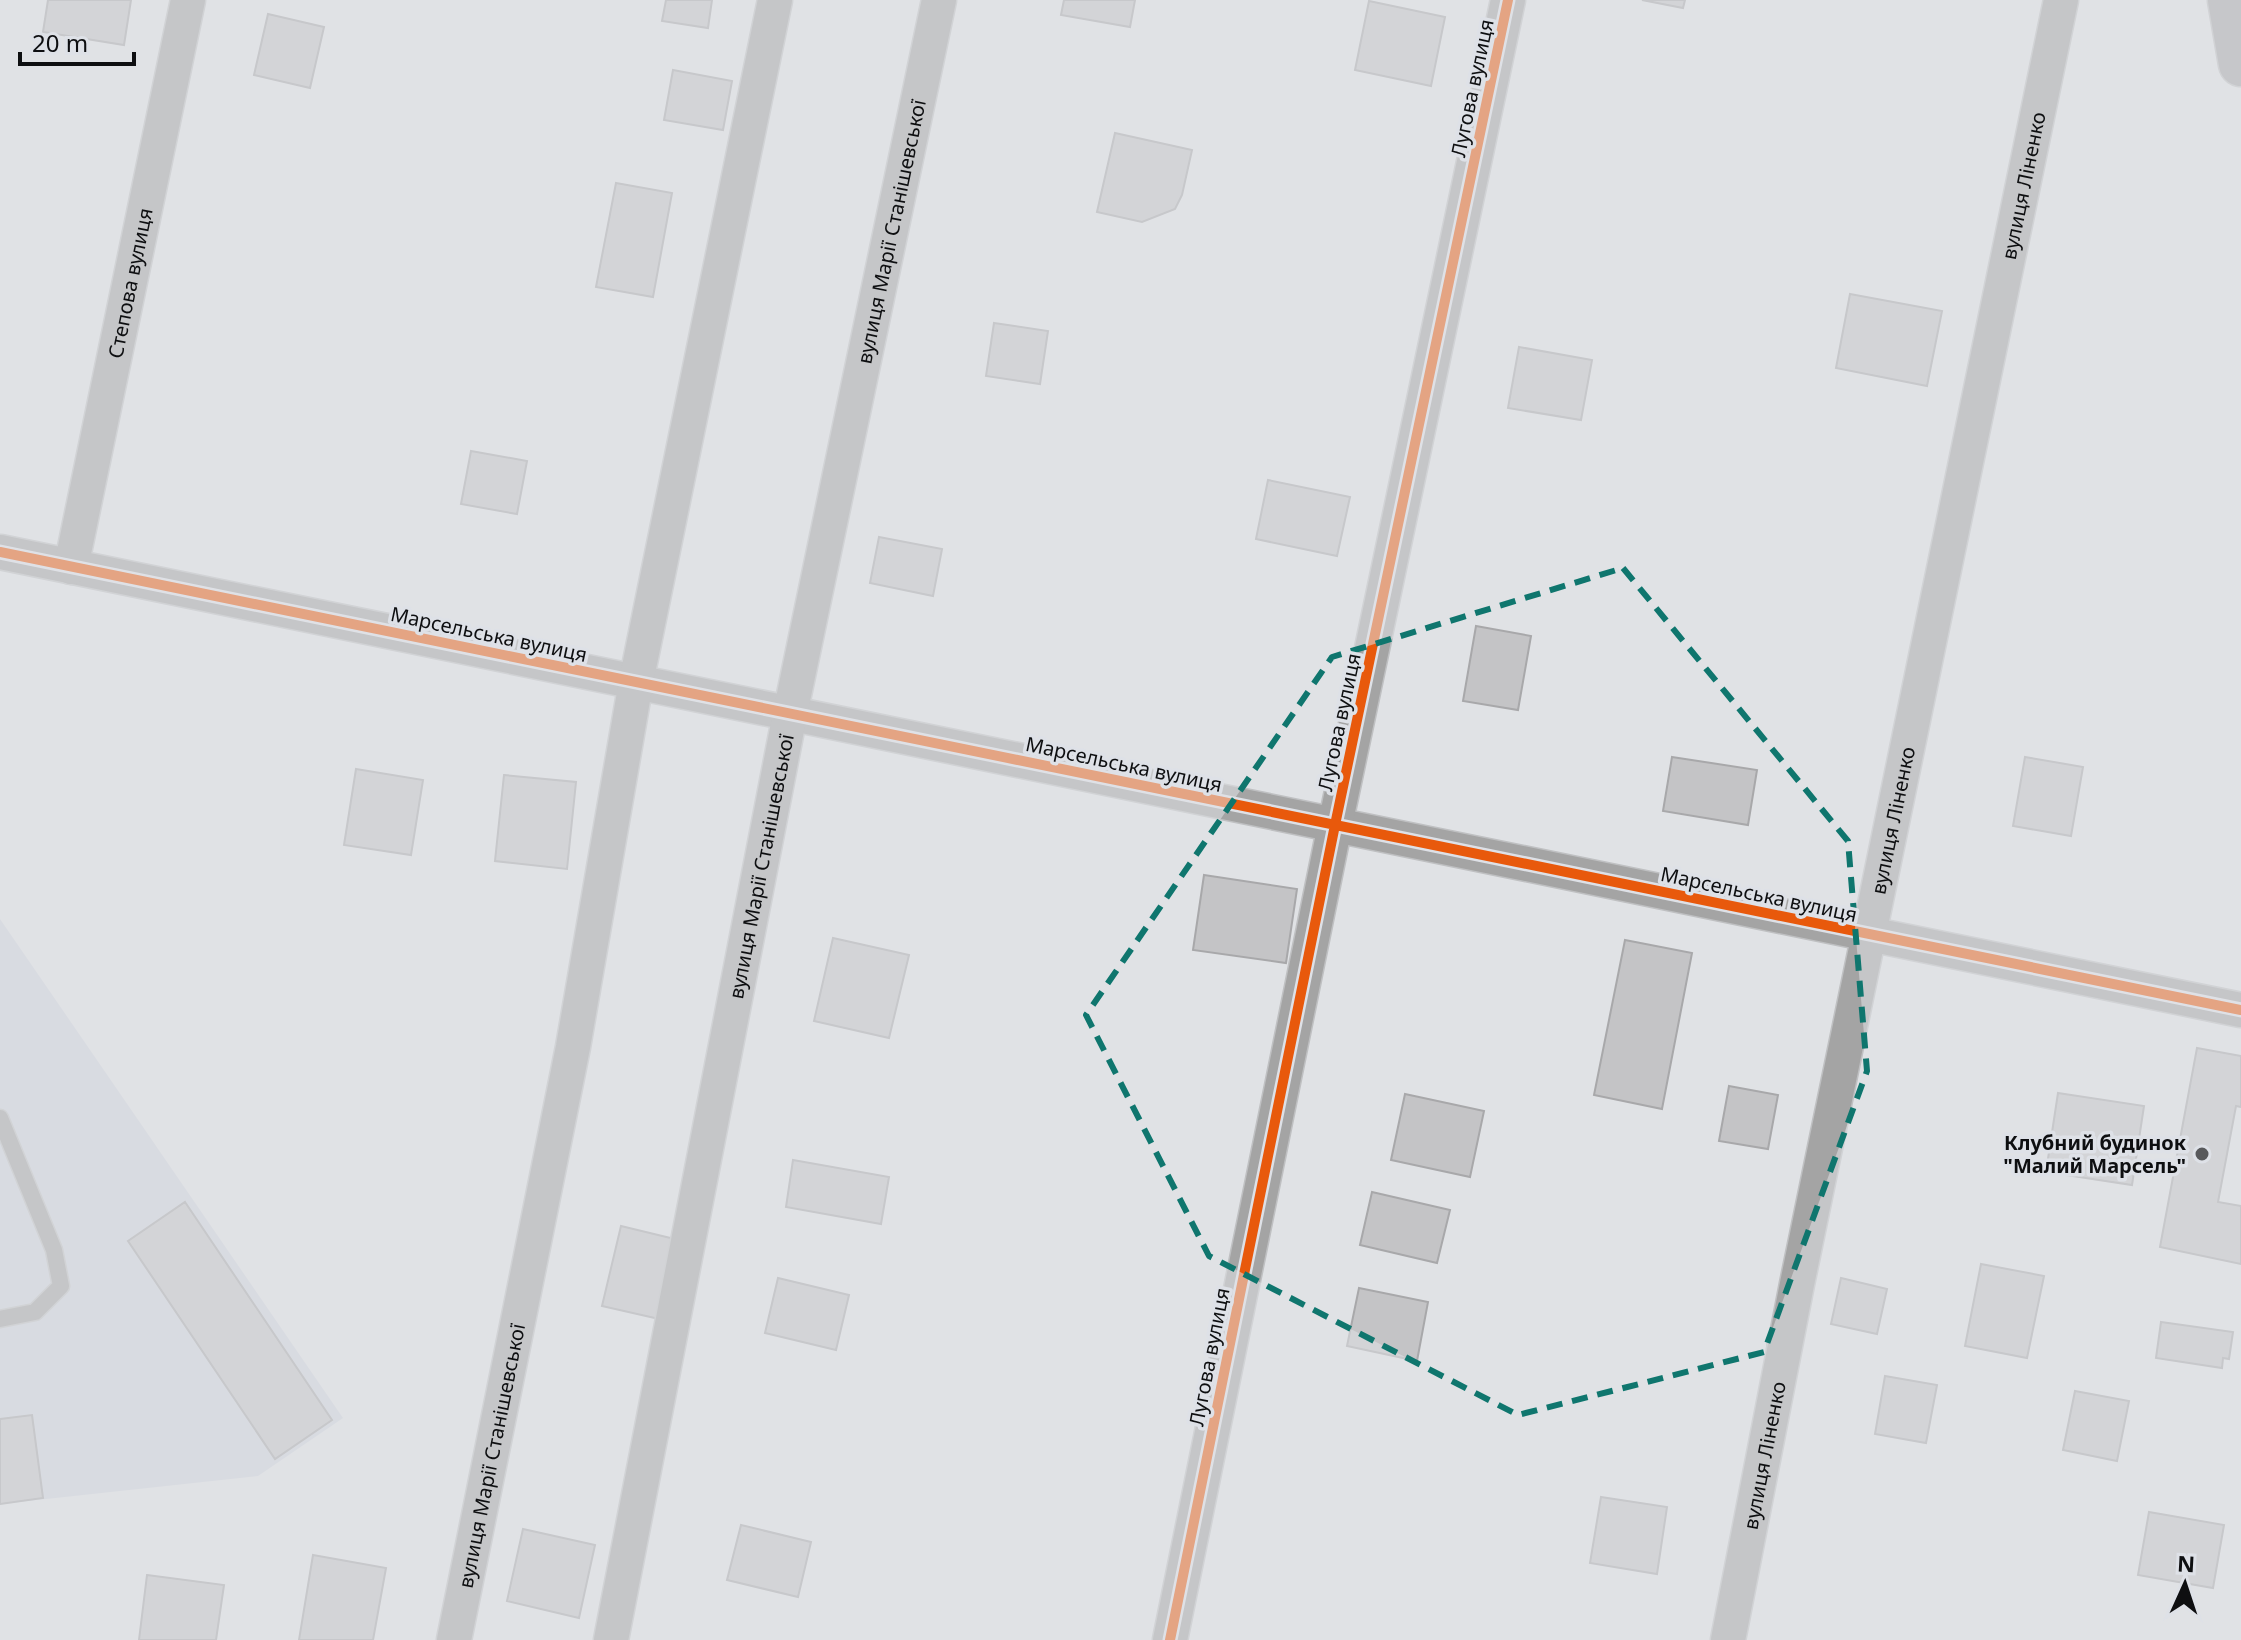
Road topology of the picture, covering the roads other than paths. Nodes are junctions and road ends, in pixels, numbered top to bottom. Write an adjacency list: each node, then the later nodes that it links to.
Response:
1 (188, 0): 9 (street, Степова вулиця)
2 (775, 0): 10 (street, вулиця Марії Станішевської)
3 (939, 0): 11 (street, вулиця Марії Станішевської)
4 (1508, 0): 12 (street, Лугова вулиця)
5 (2061, 0): 13 (street, вулиця Ліненко)
6 (2230, 0): 7 (main road)
7 (2241, 64)
8 (0, 552): 9 (street, Марсельська вулиця)
9 (71, 567): 10 (street, Марсельська вулиця)
10 (636, 682): 11 (street, Марсельська вулиця); 17 (street, вулиця Марії Станішевської)
11 (790, 714): 12 (street, Марсельська вулиця); 18 (street, вулиця Марії Станішевської)
12 (1335, 825): 13 (street, Марсельська вулиця); 19 (street, Лугова вулиця)
13 (1870, 935): 14 (street, Марсельська вулиця); 20 (street, вулиця Ліненко)
14 (2241, 1010)
15 (0, 1118): 16 (lane)
16 (0, 1319)
17 (454, 1640)
18 (611, 1640)
19 (1170, 1640)
20 (1728, 1640)

